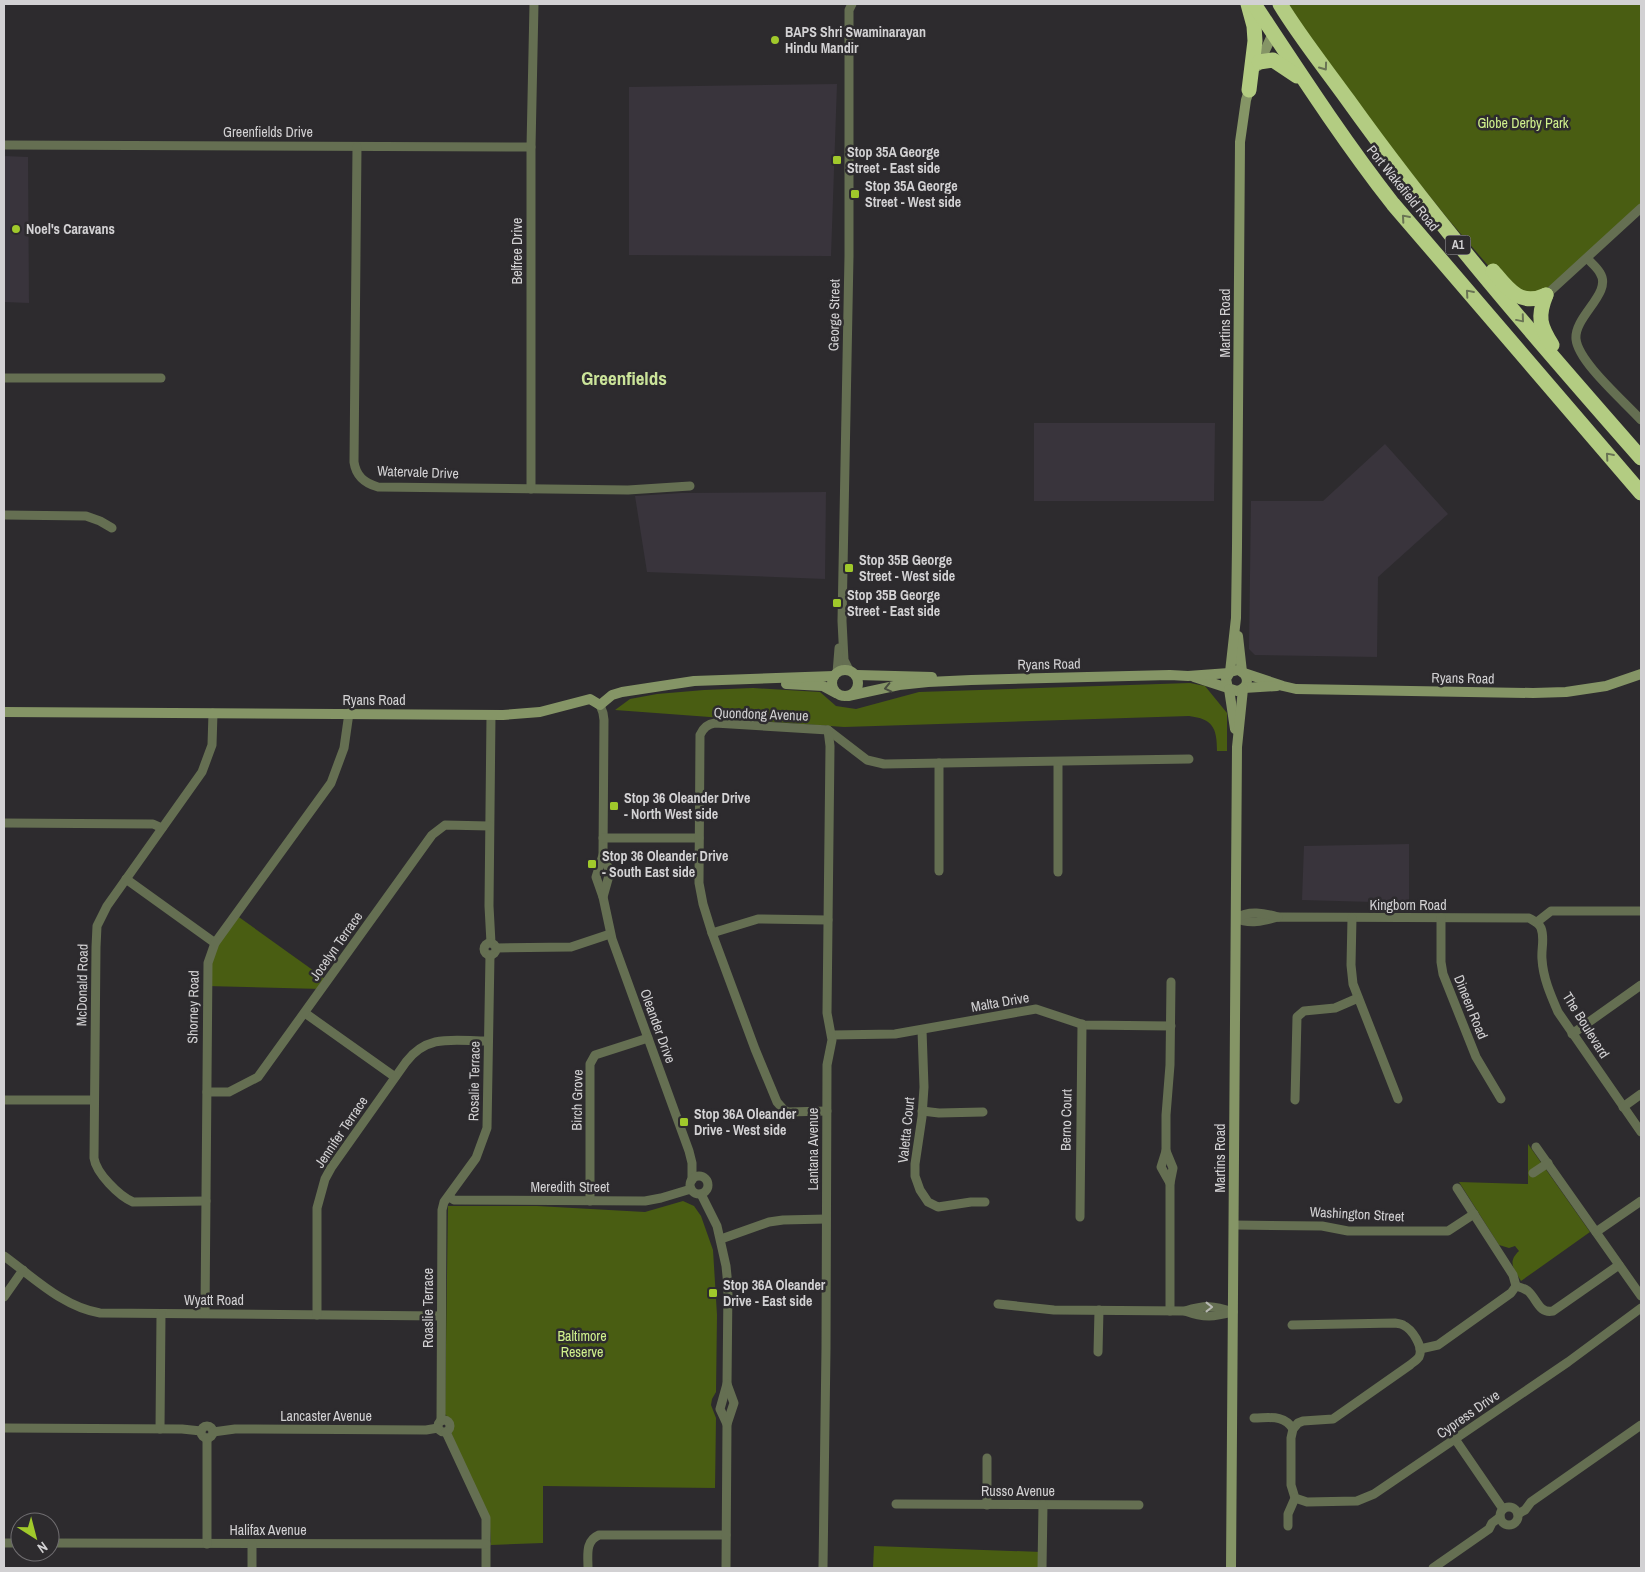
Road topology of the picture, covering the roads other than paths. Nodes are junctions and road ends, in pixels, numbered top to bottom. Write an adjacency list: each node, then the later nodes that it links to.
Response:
1 (534, 4): 8 (street, Belfree Drive)
2 (539, 4): 8 (street, Belfree Drive)
3 (1248, 4): 12 (highway)
4 (1254, 4): 9 (highway, Port Wakefield Road / A1)
5 (1270, 4): 9 (highway)
6 (1280, 4): 13 (highway, Port Wakefield Road / A1, one-way to 13)
7 (848, 6): 31 (street, George Street)
8 (534, 14): 16 (street, Belfree Drive)
9 (1273, 33): 10 (street, Martins Road); 11 (highway, Port Wakefield Road / A1)
10 (1260, 62): 11 (highway); 12 (street, Martins Road)
11 (1306, 84): 27 (highway, Port Wakefield Road / A1, one-way to 11)
12 (1249, 90): 30 (street, Martins Road)
13 (1350, 103): 19 (highway); 22 (highway, Port Wakefield Road / A1, one-way to 22)
14 (4, 145): 15 (street, Greenfields Drive)
15 (357, 146): 16 (street, Greenfields Drive); 26 (street, Watervale Drive)
16 (531, 147): 26 (street, Belfree Drive)
17 (1641, 208): 18 (street)
18 (1587, 258): 19 (street); 23 (street)
19 (1546, 295): 22 (highway)
20 (4, 378): 21 (street)
21 (161, 378)
22 (1573, 381): 24 (highway, Port Wakefield Road / A1)
23 (1641, 420)
24 (1641, 458)
25 (690, 486): 26 (street, Watervale Drive)
26 (531, 488)
27 (1641, 493)
28 (4, 515): 29 (street)
29 (112, 528)
30 (1236, 618): 33 (street, Martins Road); 34 (street, Martins Road)
31 (842, 621): 32 (street, George Street); 35 (street, George Street)
32 (853, 672): 35 (street); 39 (street, Ryans Road); 44 (street)
33 (1230, 672): 34 (street); 37 (street, Ryans Road); 41 (street)
34 (1243, 672): 40 (street, Ryans Road); 42 (street)
35 (835, 674): 38 (street); 43 (street)
36 (1641, 674): 40 (street, Ryans Road)
37 (1188, 676): 39 (street, Ryans Road); 41 (street, Ryans Road)
38 (736, 680): 43 (street); 45 (street)
39 (971, 680): 44 (street, Ryans Road, one-way to 44)
40 (1283, 686): 42 (street, Ryans Road)
41 (1229, 688): 42 (street); 51 (street, Martins Road)
42 (1243, 689): 51 (street, Martins Road)
43 (836, 692): 44 (street)
44 (848, 696)
45 (600, 705): 49 (street, Ryans Road); 58 (street, Oleander Drive)
46 (4, 712): 47 (street, Ryans Road)
47 (213, 713): 48 (street, Ryans Road); 57 (street, McDonald Road)
48 (349, 713): 49 (street, Ryans Road); 73 (street, Shorney Road)
49 (491, 715): 56 (street, Rosalie Terrace)
50 (828, 730): 54 (street, Quondong Avenue); 59 (street, Quondong Avenue); 69 (street, Lantana Avenue)
51 (1237, 747): 66 (street, Martins Road)
52 (1189, 759): 53 (street, Quondong Avenue)
53 (1058, 762): 54 (street, Quondong Avenue); 62 (street)
54 (939, 763): 61 (street)
55 (4, 823): 57 (street)
56 (489, 826): 74 (street, Rosalie Terrace); 78 (street, Jocelyn Terrace)
57 (162, 828): 63 (street, McDonald Road)
58 (603, 838): 59 (street); 60 (street, Oleander Drive)
59 (699, 838): 71 (street, Quondong Avenue)
60 (603, 855): 64 (street, Oleander Drive); 64 (street, Oleander Drive)
61 (939, 871)
62 (1058, 872)
63 (126, 879): 73 (street); 92 (street, McDonald Road)
64 (603, 897): 72 (street, Oleander Drive)
65 (1641, 911): 70 (street)
66 (1236, 918): 67 (street, Kingborn Road); 113 (street, Martins Road)
67 (1352, 918): 68 (street, Kingborn Road); 77 (street)
68 (1441, 918): 70 (street, Kingborn Road); 90 (street, Dineen Road)
69 (828, 920): 71 (street); 83 (street, Lantana Avenue)
70 (1537, 922): 82 (street, The Boulevard)
71 (712, 933): 95 (street, Quondong Avenue)
72 (610, 934): 74 (street); 84 (street, Oleander Drive)
73 (215, 943): 87 (street, Shorney Road)
74 (492, 949): 85 (street, Rosalie Terrace)
75 (1171, 982): 80 (street)
76 (1641, 985): 82 (street)
77 (1358, 998): 89 (street); 93 (street)
78 (305, 1013): 86 (street); 87 (street, Jocelyn Terrace)
79 (1082, 1024): 80 (street, Malta Drive); 81 (street, Malta Drive); 111 (street, Berno Court)
80 (1171, 1026): 125 (street)
81 (922, 1030): 83 (street, Malta Drive); 96 (street, Valetta Court)
82 (1572, 1034): 94 (street, The Boulevard)
83 (832, 1035): 95 (street, Lantana Avenue)
84 (648, 1038): 102 (street, Oleander Drive); 107 (street, Birch Grove)
85 (488, 1041): 86 (street, Jennifer Terrace); 105 (street, Rosalie Terrace)
86 (395, 1077): 129 (street, Jennifer Terrace)
87 (207, 1092): 106 (street, Shorney Road)
88 (1641, 1094): 94 (street)
89 (1398, 1099)
90 (1501, 1099)
91 (4, 1100): 92 (street)
92 (94, 1100): 106 (street, McDonald Road)
93 (1296, 1100)
94 (1623, 1107): 98 (street, The Boulevard)
95 (826, 1111): 112 (street, Lantana Avenue)
96 (922, 1111): 97 (street); 109 (street, Valetta Court)
97 (983, 1112)
98 (1641, 1132)
99 (1536, 1147): 100 (street)
100 (1548, 1163): 101 (street); 114 (street)
101 (1533, 1173)
102 (694, 1181): 104 (street); 104 (street, Oleander Drive); 107 (street, Meredith Street)
103 (1457, 1188): 110 (street)
104 (701, 1194): 115 (street)
105 (449, 1197): 107 (street, Meredith Street); 130 (street, Roaslie Terrace)
106 (206, 1201): 127 (street, Shorney Road)
107 (590, 1201)
108 (1641, 1201): 114 (street)
109 (985, 1202)
110 (1474, 1214): 113 (street, Washington Street); 119 (street)
111 (1080, 1217)
112 (826, 1219): 115 (street); 160 (street, Lantana Avenue)
113 (1234, 1225): 126 (street, Martins Road)
114 (1596, 1232): 117 (street)
115 (720, 1239): 151 (street)
116 (4, 1256): 118 (street, Wyatt Road)
117 (1619, 1264): 119 (street); 121 (street)
118 (23, 1270): 120 (street); 128 (street, Wyatt Road)
119 (1516, 1286): 132 (street)
120 (4, 1296)
121 (1641, 1296)
122 (998, 1304): 124 (street)
123 (1641, 1308): 141 (street, Cypress Drive)
124 (1098, 1310): 125 (street); 133 (street)
125 (1170, 1311): 126 (street)
126 (1233, 1312): 162 (street, Martins Road)
127 (205, 1313): 128 (street, Wyatt Road); 129 (street, Wyatt Road)
128 (161, 1314): 138 (street)
129 (317, 1315): 130 (street, Wyatt Road)
130 (441, 1316): 136 (street, Roaslie Terrace)
131 (1292, 1326): 132 (street)
132 (1420, 1349): 139 (street)
133 (1098, 1352)
134 (1254, 1418): 139 (street)
135 (1641, 1425): 148 (street)
136 (442, 1427): 140 (street, Lancaster Avenue); 155 (street)
137 (4, 1428): 138 (street, Lancaster Avenue)
138 (160, 1429): 140 (street, Lancaster Avenue)
139 (1293, 1429): 143 (street)
140 (207, 1433): 153 (street)
141 (1456, 1439): 143 (street, Cypress Drive); 149 (street)
142 (987, 1458): 145 (street)
143 (1296, 1498): 150 (street)
144 (896, 1504): 145 (street, Russo Avenue)
145 (987, 1504): 146 (street, Russo Avenue)
146 (1043, 1505): 147 (street, Russo Avenue); 161 (street)
147 (1139, 1506)
148 (1516, 1511): 149 (street); 149 (street)
149 (1502, 1516): 163 (street)
150 (1288, 1526)
151 (726, 1535): 158 (street); 159 (street)
152 (60, 1543): 153 (street, Halifax Avenue)
153 (207, 1544): 154 (street, Halifax Avenue)
154 (252, 1544): 155 (street, Halifax Avenue); 156 (street)
155 (486, 1544): 157 (street)
156 (252, 1568)
157 (486, 1568)
158 (588, 1568)
159 (726, 1568)
160 (823, 1568)
161 (1042, 1568)
162 (1231, 1568)
163 (1433, 1568)

